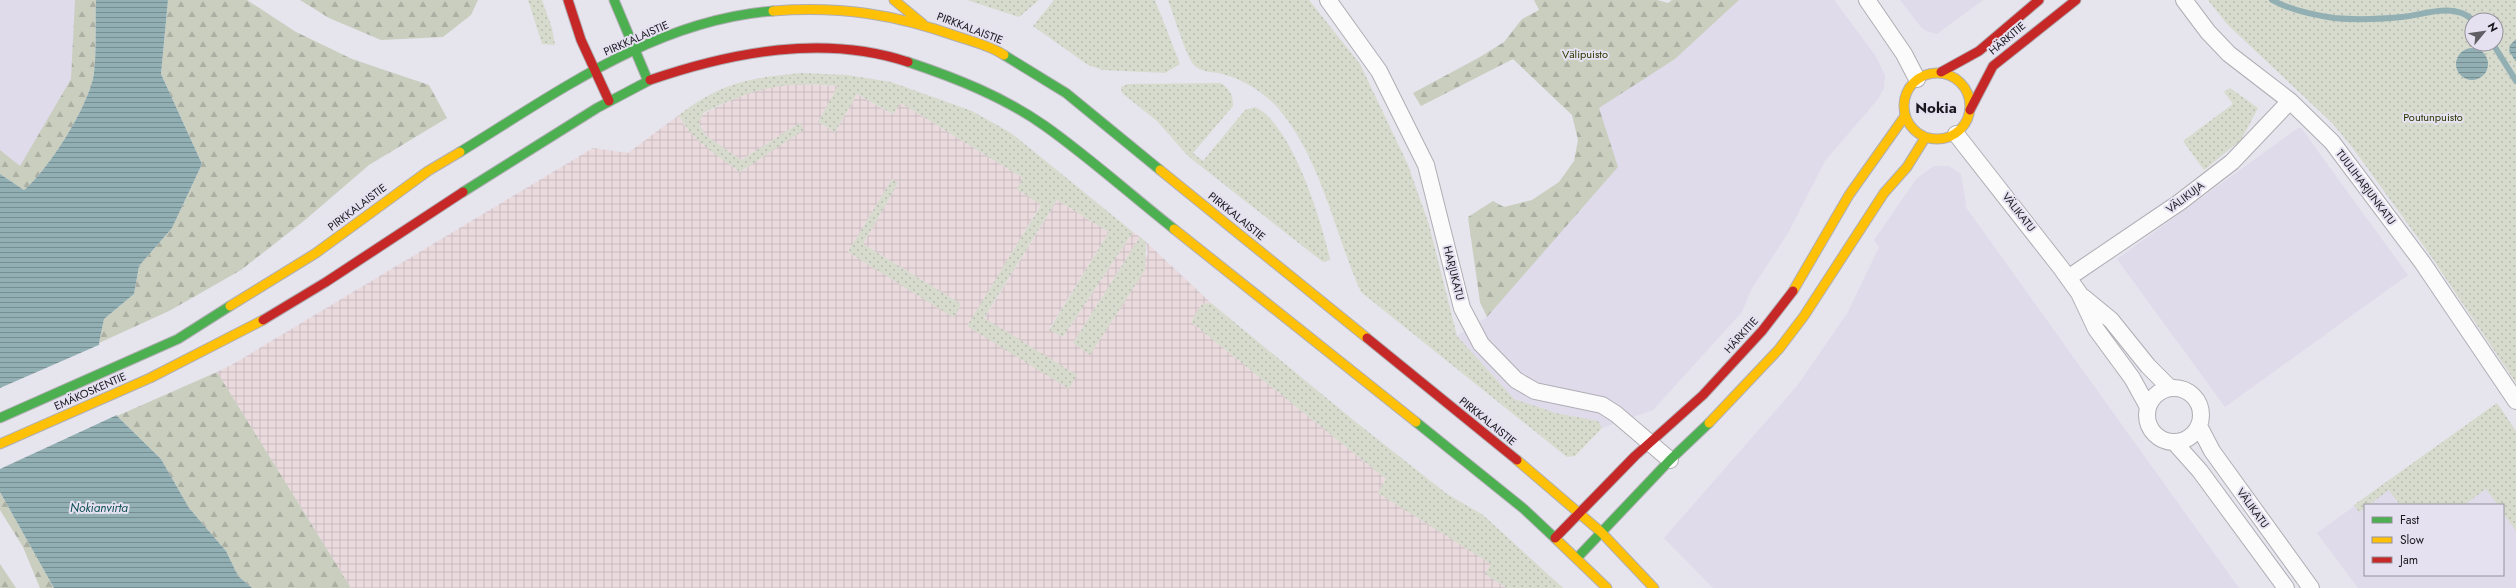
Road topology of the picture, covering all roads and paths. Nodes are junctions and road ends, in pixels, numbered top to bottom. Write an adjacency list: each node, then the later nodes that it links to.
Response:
1 (568, 0): 11 (main road)
2 (614, 0): 10 (main road)
3 (894, 0): 9 (main road)
4 (1328, 0): 29 (street, HARJUKATU)
5 (1867, 0): 13 (street)
6 (2039, 0): 12 (main road, HÄRKITIE)
7 (2076, 0): 17 (main road, HÄRKITIE)
8 (2184, 0): 16 (street, TUULIHARJUNKATU)
9 (923, 24): 10 (main road, PIRKKALAISTIE); 33 (main road, PIRKKALAISTIE)
10 (633, 49): 11 (main road, PIRKKALAISTIE); 14 (main road)
11 (594, 70): 15 (main road); 23 (main road, PIRKKALAISTIE)
12 (1941, 72): 13 (main road); 17 (main road)
13 (1917, 79): 18 (main road)
14 (648, 81): 15 (main road); 35 (main road)
15 (609, 101): 31 (main road, EMÄKOSKENTIE)
16 (2290, 101): 21 (street, VÄLIKUJA); 25 (street, TUULIHARJUNKATU)
17 (1970, 110): 19 (main road)
18 (1905, 116): 20 (main road); 29 (main road, HÄRKITIE)
19 (1956, 134): 20 (main road); 21 (street, VÄLIKATU)
20 (1925, 138): 32 (main road)
21 (2068, 278): 22 (street, VÄLIKATU)
22 (2078, 293): 24 (street, VÄLIKATU); 26 (street, VÄLIKATU)
23 (178, 339): 27 (main road, EMÄKOSKENTIE)
24 (2170, 388): 26 (street); 28 (street)
25 (2516, 401)
26 (2148, 407): 30 (street)
27 (0, 418)
28 (2199, 426): 30 (street); 40 (street, VÄLIKATU)
29 (1651, 443): 32 (street, HARJUKATU); 33 (main road, HÄRKITIE)
30 (2175, 443): 39 (street, VÄLIKATU)
31 (0, 444)
32 (1670, 460): 34 (main road)
33 (1580, 512): 34 (main road, PIRKKALAISTIE); 35 (main road, HÄRKITIE)
34 (1601, 532): 36 (main road); 38 (main road, PIRKKALAISTIE)
35 (1555, 538): 36 (main road)
36 (1577, 558): 37 (main road)
37 (1607, 588)
38 (1654, 588)
39 (2286, 588)
40 (2311, 588)

